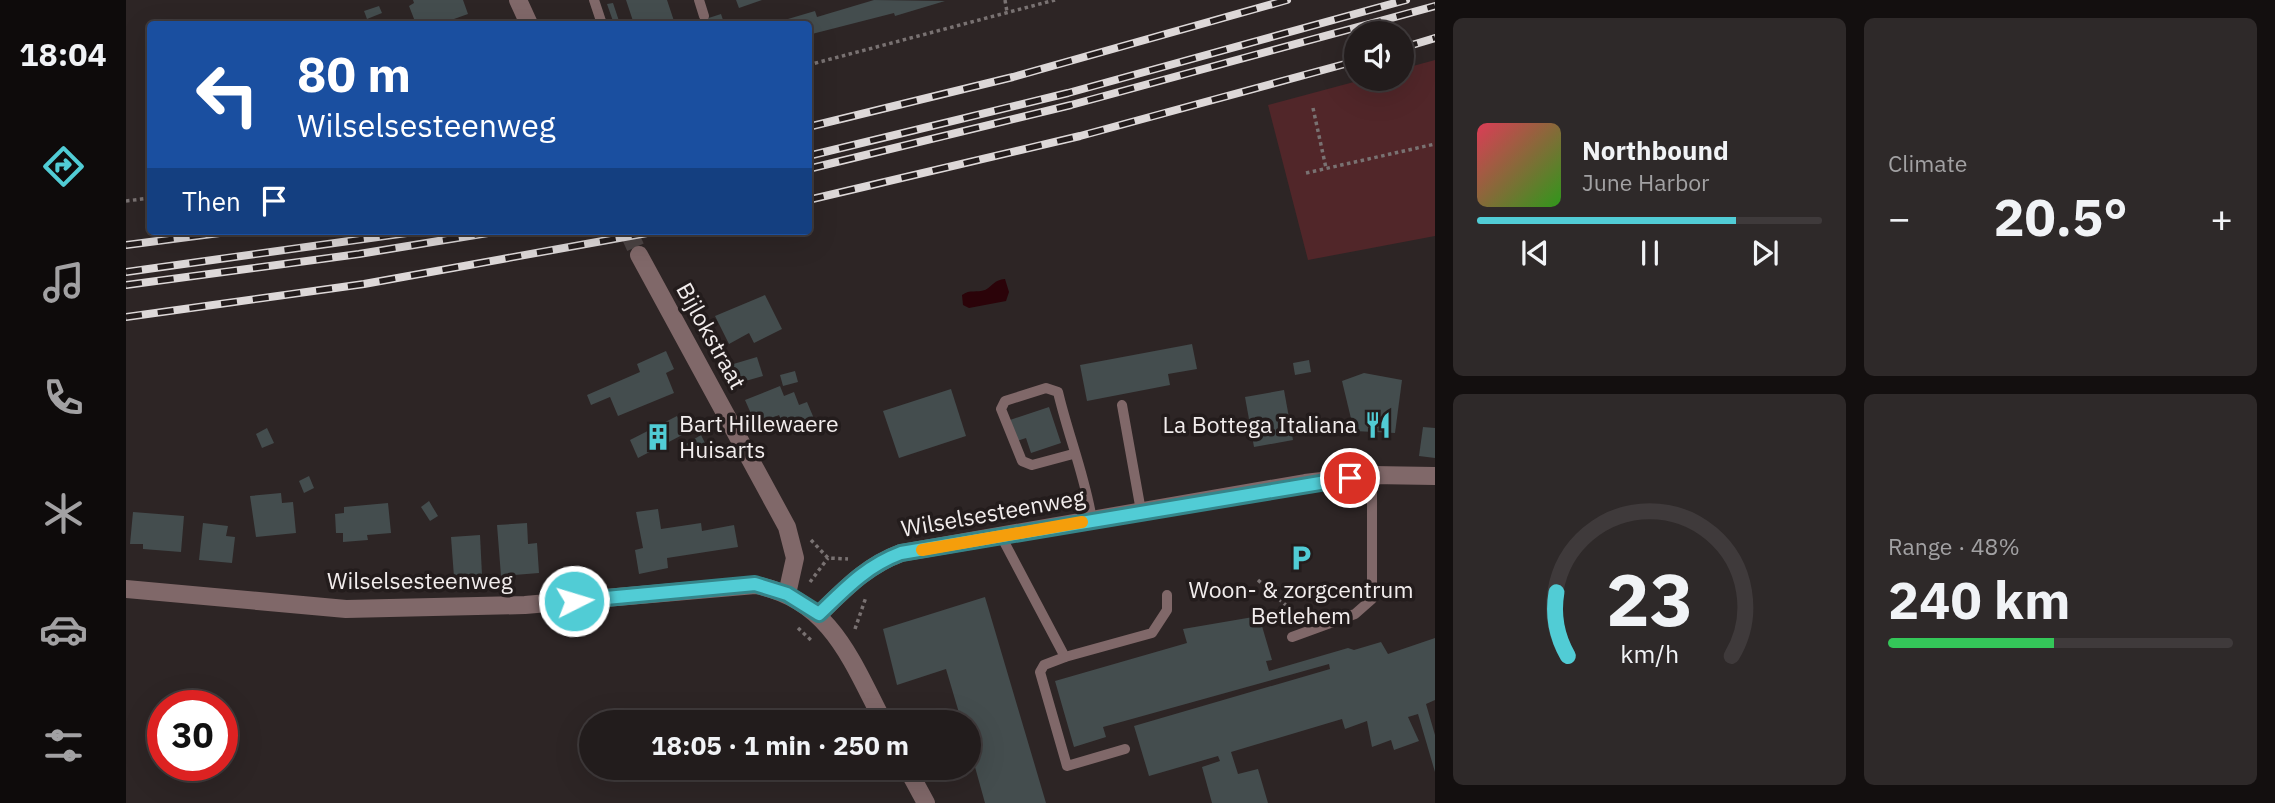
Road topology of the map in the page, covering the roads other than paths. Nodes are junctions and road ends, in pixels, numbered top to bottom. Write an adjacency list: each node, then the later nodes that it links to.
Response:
1 (518, 0): 5 (street)
2 (594, 0): 6 (lane)
3 (699, 0): 4 (lane)
4 (704, 16)
5 (528, 21)
6 (601, 21)
7 (639, 255): 16 (street, Bijlokstraat)
8 (1122, 405): 12 (lane)
9 (1073, 454): 9 (lane); 13 (lane)
10 (1372, 475): 11 (street, Wilselsesteenweg); 12 (street, Wilselsesteenweg); 19 (lane)
11 (1435, 476)
12 (1140, 511): 13 (street, Wilselsesteenweg)
13 (1092, 520): 14 (street, Wilselsesteenweg)
14 (1001, 536): 18 (street, Wilselsesteenweg); 20 (lane)
15 (126, 589): 16 (street, Wilselsesteenweg)
16 (787, 594): 18 (street, Wilselsesteenweg)
17 (1167, 595): 20 (lane)
18 (819, 614): 21 (street)
19 (1292, 637)
20 (1065, 657): 22 (lane)
21 (877, 710)
22 (1125, 750)
23 (914, 780): 24 (street)
24 (926, 803)

